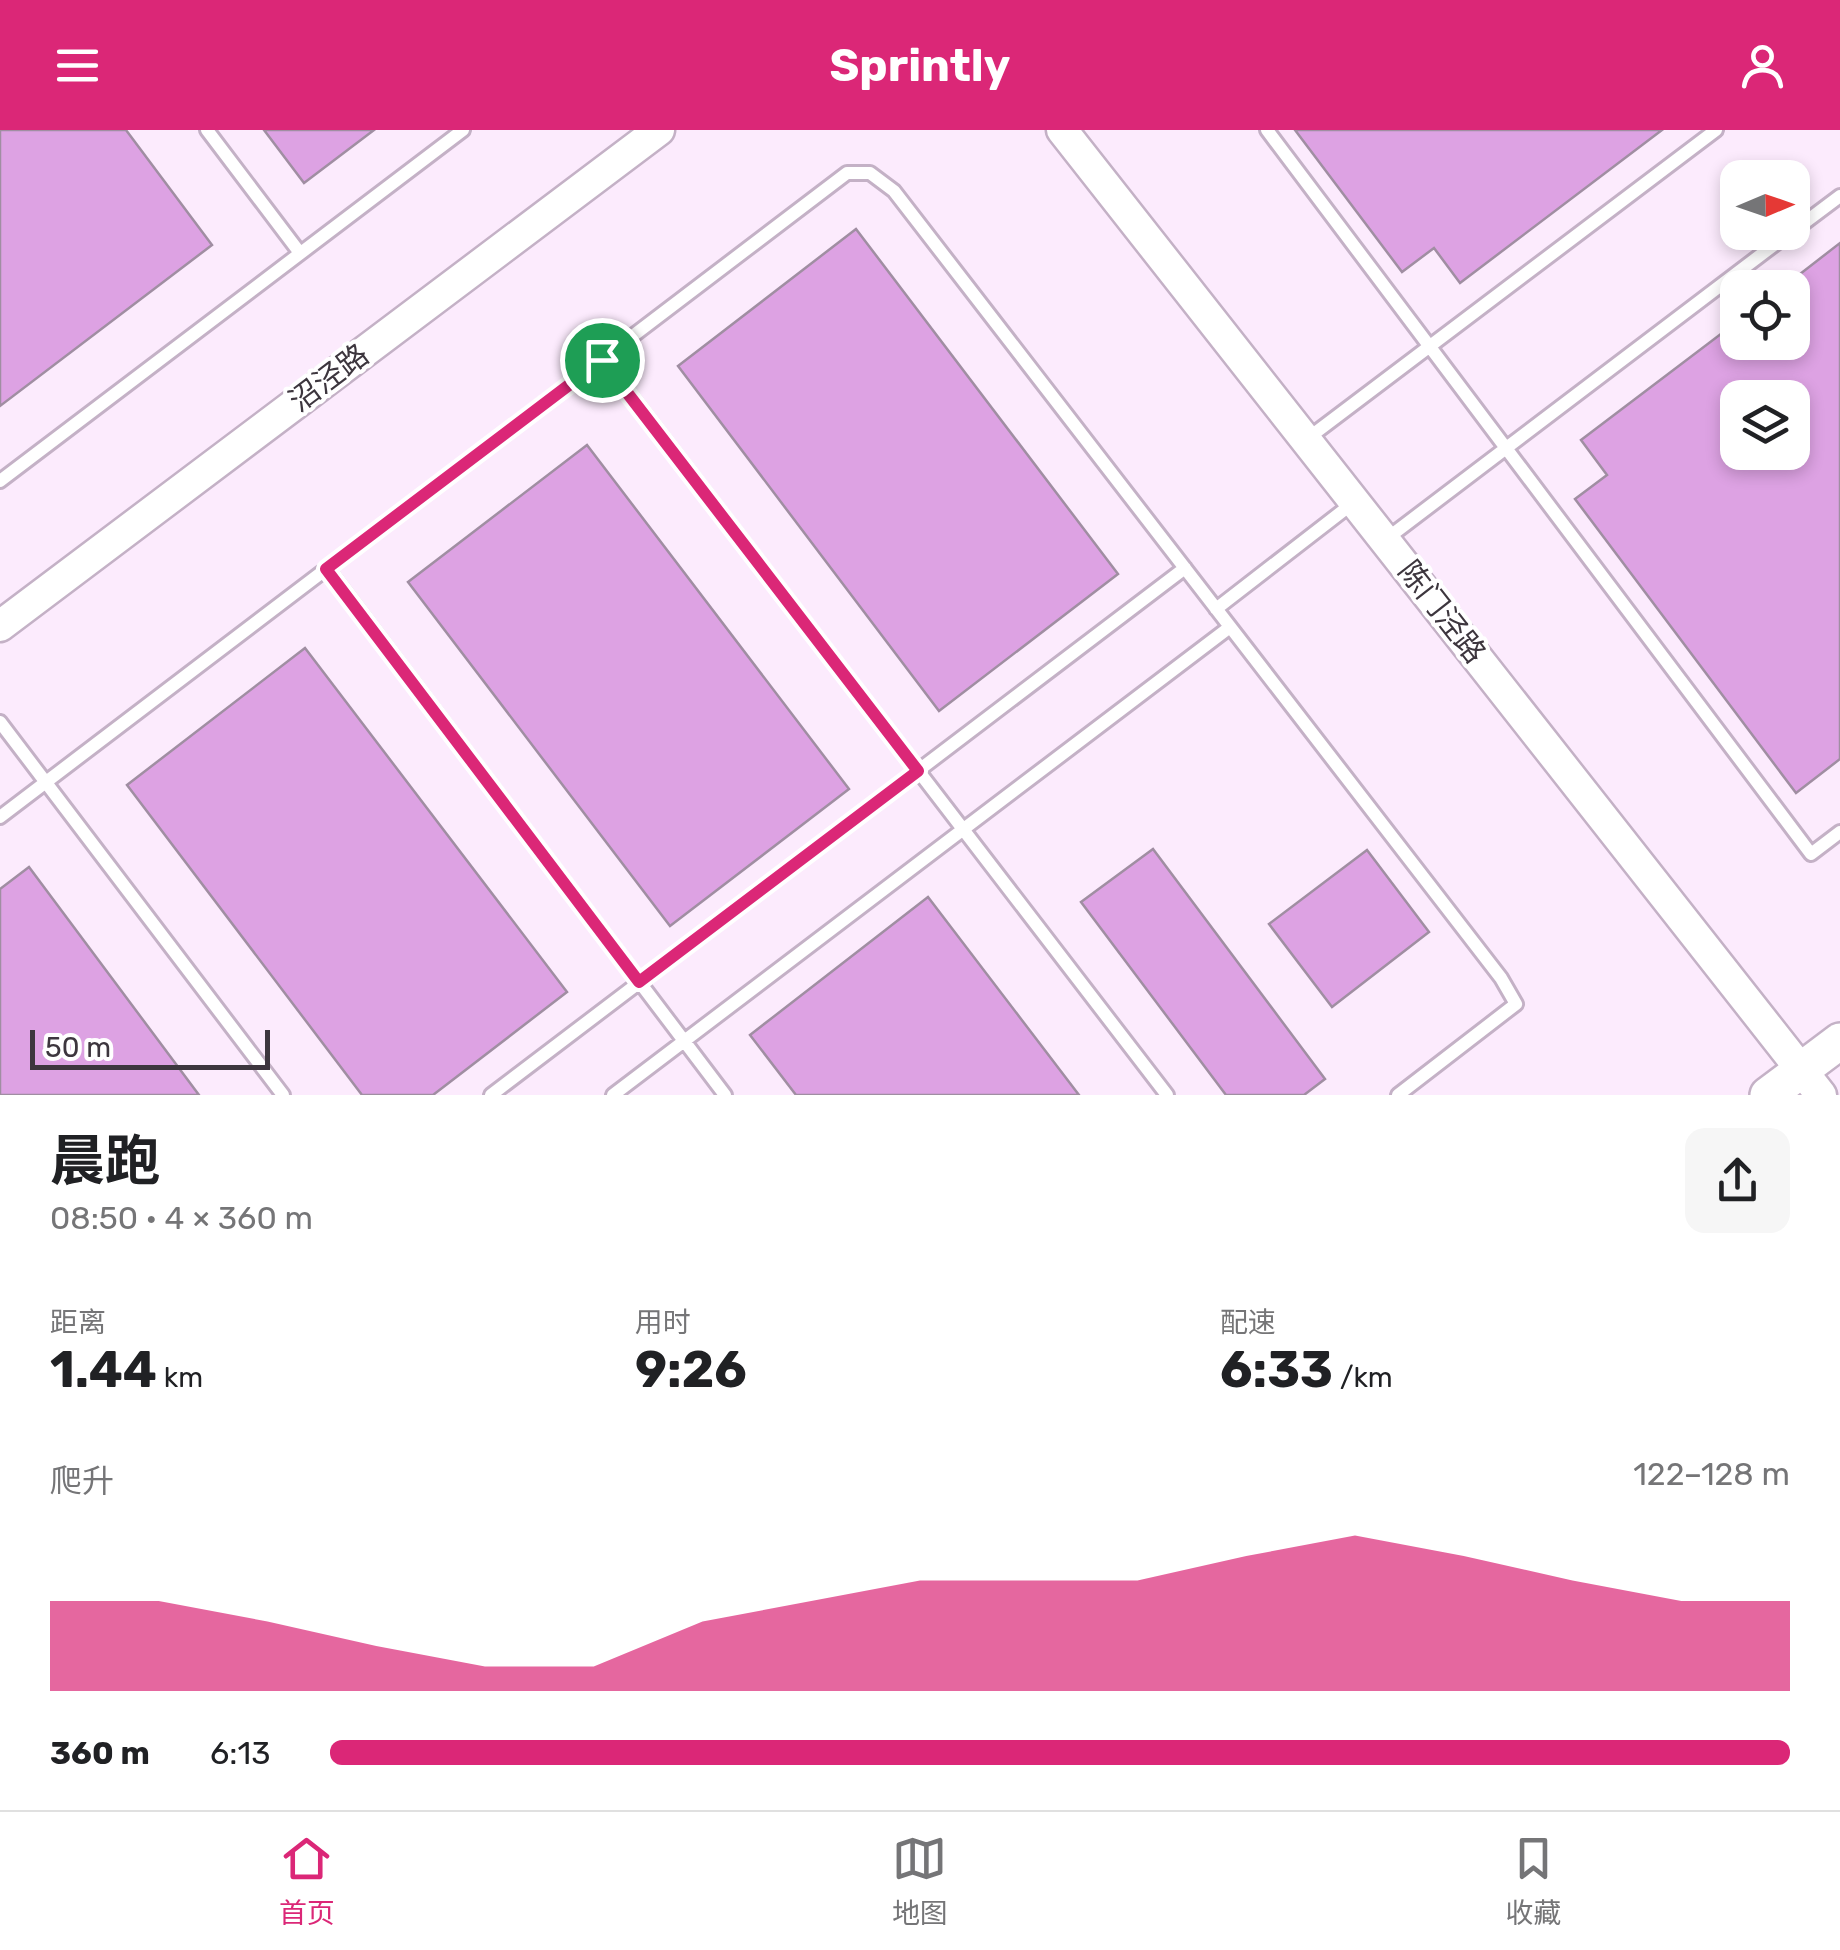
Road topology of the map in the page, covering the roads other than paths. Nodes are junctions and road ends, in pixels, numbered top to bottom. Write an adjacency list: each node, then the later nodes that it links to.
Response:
1 (207, 130): 10 (lane)
2 (463, 130): 10 (lane)
3 (658, 130): 21 (street, 沼泾路)
4 (1062, 130): 13 (street, 陈门泾路)
5 (1267, 130): 11 (lane)
6 (1716, 130): 11 (lane)
7 (1840, 196): 8 (lane)
8 (1810, 218)
9 (1768, 250): 14 (lane)
10 (300, 254): 15 (lane)
11 (1430, 347): 13 (lane); 14 (lane)
12 (602, 360): 18 (lane); 19 (lane); 24 (lane)
13 (1306, 440): 16 (street, 陈门泾路)
14 (1506, 448): 17 (lane); 28 (lane)
15 (0, 480)
16 (1354, 502): 17 (street, 陈门泾路); 20 (lane)
17 (1385, 540): 32 (street, 陈门泾路)
18 (1185, 568): 20 (lane); 24 (lane)
19 (326, 569): 25 (lane); 29 (lane)
20 (1216, 608): 22 (lane)
21 (0, 626)
22 (1230, 627): 27 (lane); 38 (lane)
23 (0, 722): 25 (lane)
24 (918, 771): 27 (lane); 29 (lane)
25 (46, 782): 26 (lane); 33 (lane)
26 (0, 817)
27 (963, 829): 30 (lane); 37 (lane)
28 (1840, 832)
29 (639, 982): 30 (lane); 34 (lane)
30 (684, 1041): 35 (lane); 36 (lane)
31 (1840, 1041): 32 (main road)
32 (1811, 1082): 39 (main road)
33 (283, 1095)
34 (491, 1095)
35 (613, 1095)
36 (725, 1095)
37 (1167, 1095)
38 (1398, 1095)
39 (1768, 1095)

